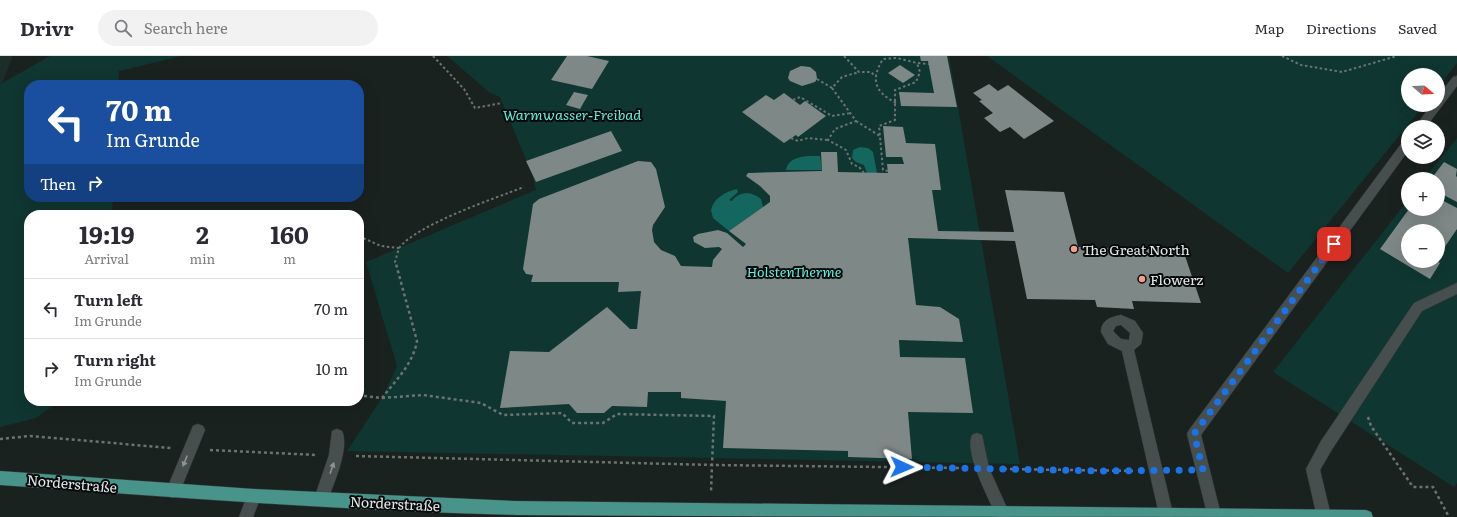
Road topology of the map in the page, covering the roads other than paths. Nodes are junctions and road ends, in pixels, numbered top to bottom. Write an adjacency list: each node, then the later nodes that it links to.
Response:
1 (1457, 79): 2 (street)
2 (1445, 94)
3 (1401, 153): 16 (street)
4 (1457, 288): 17 (street)
5 (1128, 346): 14 (street)
6 (198, 430): 10 (street, one-way to 10)
7 (337, 435): 12 (street, one-way to 7)
8 (977, 438): 15 (street)
9 (0, 478): 10 (main road, Norderstraße)
10 (173, 491): 11 (main road, Norderstraße)
11 (254, 496): 12 (main road, Norderstraße); 18 (street)
12 (321, 499): 13 (main road, Norderstraße)
13 (514, 513): 15 (main road, Norderstraße)
14 (1166, 514): 15 (main road, Norderstraße); 16 (main road, Norderstraße)
15 (1004, 515)
16 (1214, 515): 17 (main road, Norderstraße)
17 (1324, 516): 19 (main road, Norderstraße)
18 (246, 517)
19 (1366, 517)

